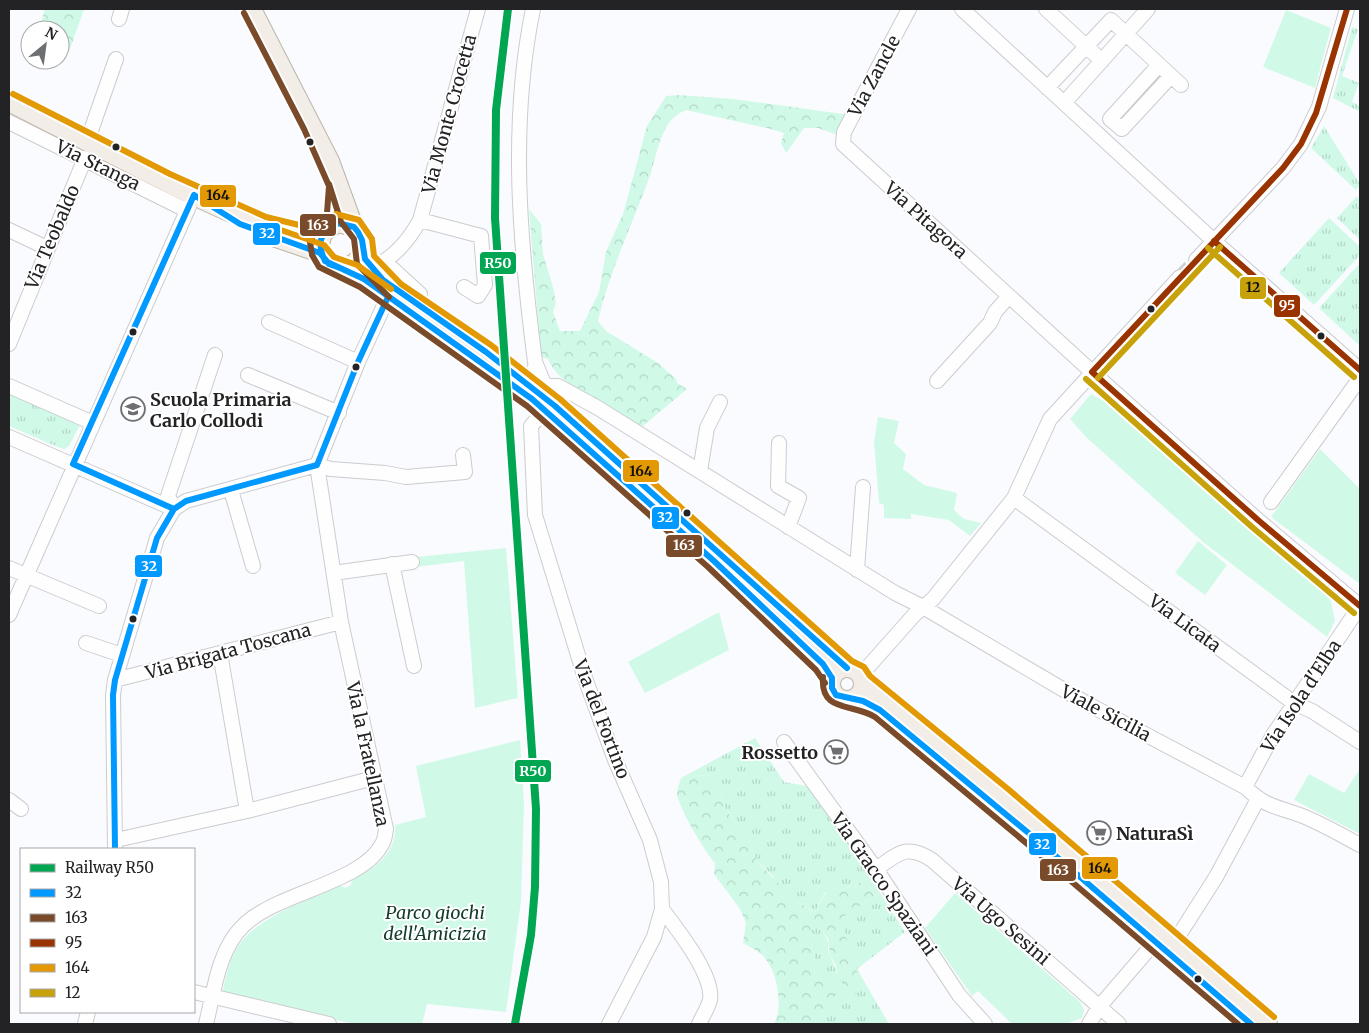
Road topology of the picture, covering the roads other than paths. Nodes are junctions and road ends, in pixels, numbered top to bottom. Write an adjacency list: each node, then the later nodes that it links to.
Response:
1 (252, 9): 20 (main road)
2 (478, 9): 22 (street, Via Monte Crocetta)
3 (533, 9): 41 (street)
4 (909, 9): 18 (street, Via Zancle)
5 (962, 9): 14 (street)
6 (1046, 9): 10 (street)
7 (1148, 9): 9 (street)
8 (1347, 9): 26 (street)
9 (1126, 34): 10 (street); 12 (street); 13 (street)
10 (1086, 46): 12 (street); 14 (street)
11 (116, 59): 19 (street, Via Stanga)
12 (1102, 61): 16 (street)
13 (1159, 65): 13 (street)
14 (1047, 88): 16 (street)
15 (9, 102): 19 (main road, Via Stanga)
16 (1064, 102): 26 (street)
17 (9, 122): 19 (street, Via Stanga)
18 (844, 144): 35 (street, Via Pitagora)
19 (86, 150): 21 (main road, Via Stanga); 27 (street, Via Teobaldo)
20 (338, 184): 23 (main road); 24 (main road)
21 (190, 202): 24 (main road); 28 (main road); 53 (street)
22 (420, 220): 30 (street, Via Monte Crocetta); 33 (street)
23 (354, 227): 24 (main road); 30 (main road)
24 (327, 229): 28 (main road)
25 (9, 230): 27 (street)
26 (1214, 241): 29 (street); 43 (street)
27 (47, 248): 38 (street, Via Teobaldo)
28 (320, 253): 31 (main road)
29 (1196, 260)
30 (373, 261): 31 (main road); 34 (street); 42 (main road)
31 (343, 268): 36 (main road)
32 (1180, 277): 44 (street)
33 (464, 287)
34 (420, 294)
35 (1009, 296): 44 (street, Via Pitagora); 48 (street)
36 (388, 297): 40 (street); 42 (main road)
37 (269, 322): 40 (street)
38 (10, 335)
39 (215, 355): 64 (street)
40 (358, 362): 52 (street)
41 (536, 366): 47 (street); 50 (street)
42 (502, 370): 47 (main road); 50 (main road)
43 (1360, 370)
44 (1092, 372): 62 (street); 74 (street, Via Pitagora)
45 (248, 375): 52 (street)
46 (1360, 378): 63 (street)
47 (523, 380): 50 (main road)
48 (937, 381)
49 (9, 386): 53 (street)
50 (549, 402): 59 (street, Viale Sicilia); 82 (main road); 97 (street, Via del Fortino)
51 (720, 402): 59 (street)
52 (339, 413): 58 (street)
53 (93, 423): 57 (street)
54 (9, 437): 57 (street)
55 (779, 443): 65 (street)
56 (463, 455): 58 (street)
57 (74, 464): 64 (street); 72 (street)
58 (317, 465): 61 (street); 71 (street, Via la Fratellanza)
59 (700, 471): 65 (street, Viale Sicilia)
60 (863, 487): 70 (street)
61 (231, 490): 64 (street); 68 (street)
62 (1014, 498): 75 (street); 85 (street, Via Licata)
63 (1271, 502)
64 (174, 509): 80 (street)
65 (788, 526): 70 (street, Viale Sicilia)
66 (412, 562): 67 (street)
67 (392, 564): 71 (street); 81 (street)
68 (253, 566)
69 (9, 568): 72 (street)
70 (857, 570): 75 (street, Viale Sicilia)
71 (334, 573): 77 (street, Via la Fratellanza)
72 (27, 576): 73 (street); 76 (street)
73 (100, 606)
74 (1360, 606): 85 (street, Via Isola d'Elba)
75 (923, 608): 82 (street); 89 (street, Viale Sicilia)
76 (9, 616)
77 (341, 622): 79 (street, Via Brigata Toscana); 88 (street, Via la Fratellanza)
78 (86, 643): 80 (street)
79 (220, 653): 83 (street, Via Brigata Toscana); 93 (street)
80 (122, 655): 83 (street)
81 (414, 666)
82 (850, 676): 84 (main road); 84 (main road); 99 (main road)
83 (115, 680): 94 (street)
84 (854, 698): 98 (main road)
85 (1294, 703): 87 (street, Via Licata); 89 (street, Via Isola d'Elba)
86 (784, 742): 96 (street, Via Gracco Spaziani)
87 (1360, 742)
88 (374, 778): 93 (street); 101 (street, Via la Fratellanza)
89 (1245, 787): 90 (street, Viale Sicilia)
90 (1258, 799): 95 (street, Viale Sicilia); 99 (street)
91 (9, 800): 92 (street)
92 (21, 809)
93 (247, 811): 94 (street)
94 (115, 845)
95 (1360, 845)
96 (876, 869): 102 (street, Via Ugo Sesini); 107 (street, Via Gracco Spaziani)
97 (662, 909): 105 (street, Via del Fortino); 106 (street)
98 (1155, 942): 102 (street); 110 (main road)
99 (1174, 943): 111 (main road)
100 (195, 992): 101 (street)
101 (213, 996): 103 (street, Via la Fratellanza); 104 (street)
102 (1099, 1008): 108 (street); 109 (street, Via Ugo Sesini)
103 (206, 1024)
104 (329, 1024)
105 (609, 1024)
106 (699, 1024)
107 (985, 1024)
108 (1089, 1024)
109 (1119, 1024)
110 (1251, 1024)
111 (1268, 1024)

